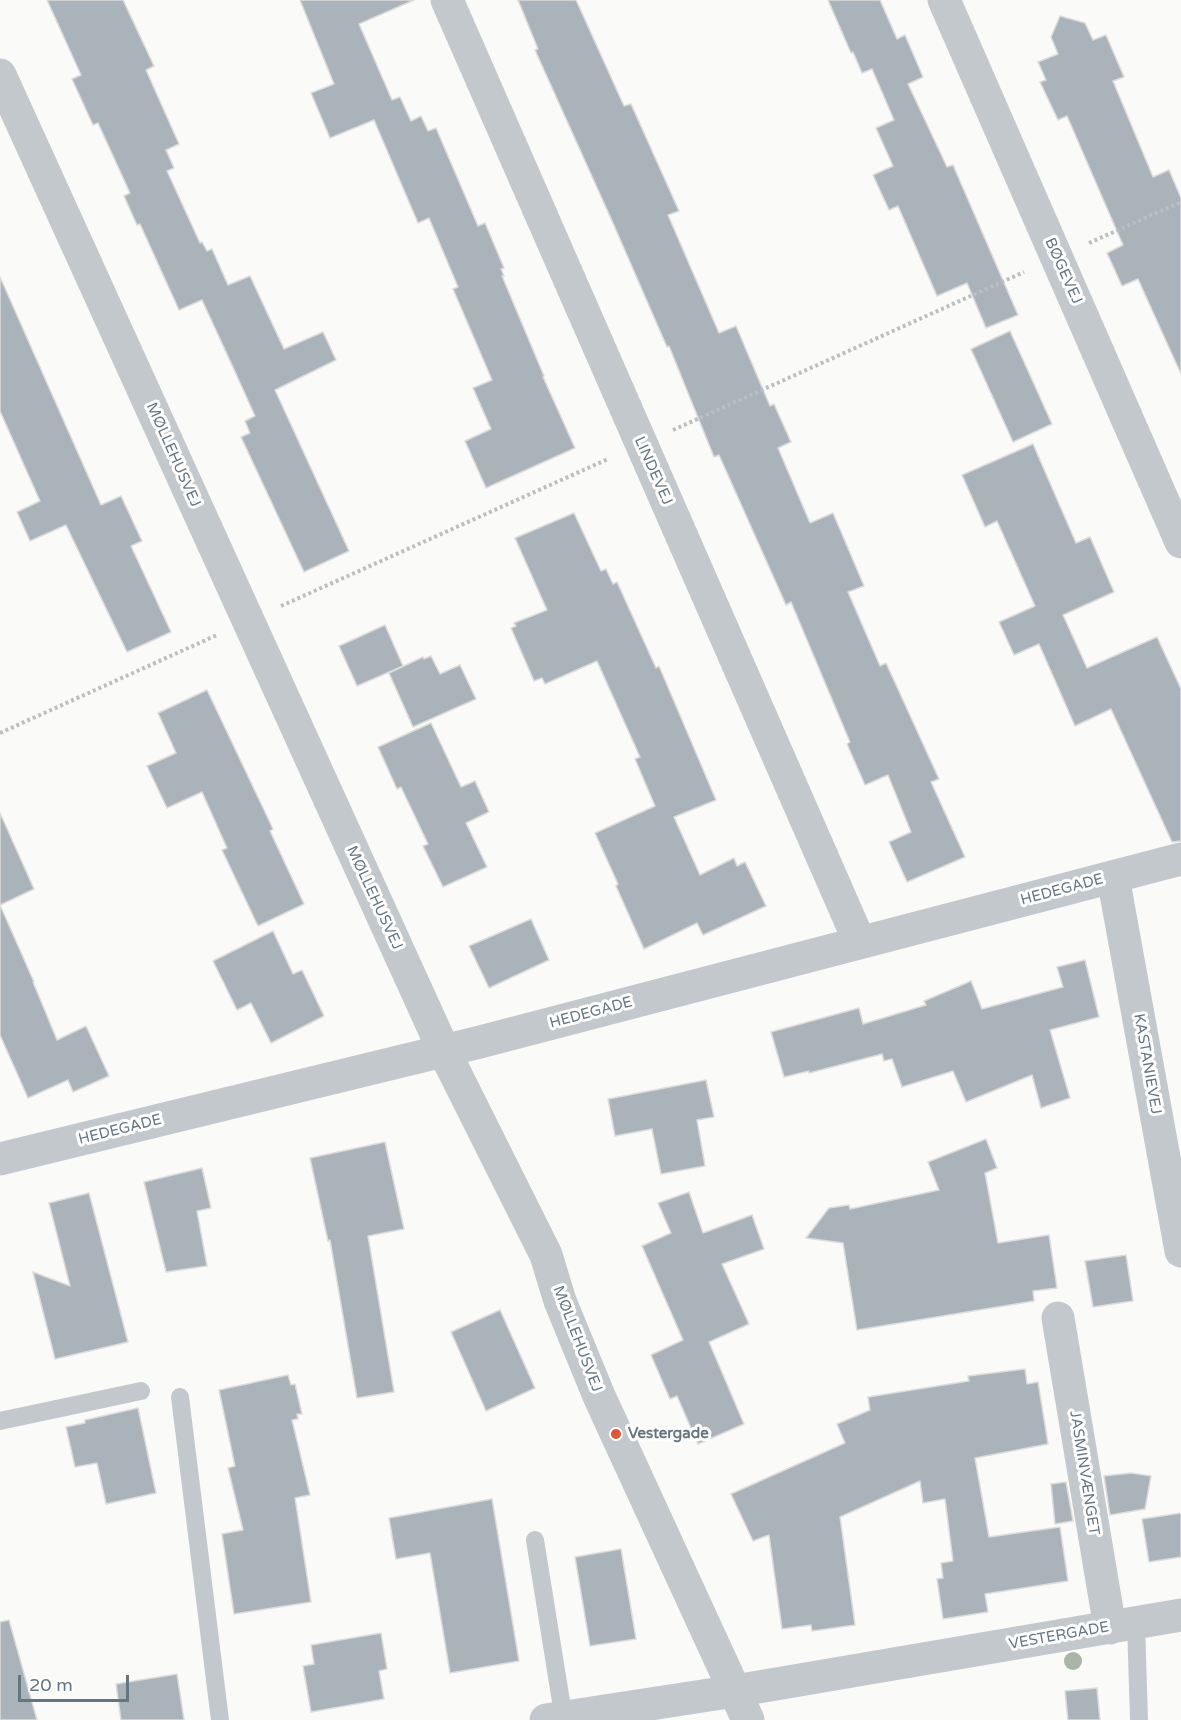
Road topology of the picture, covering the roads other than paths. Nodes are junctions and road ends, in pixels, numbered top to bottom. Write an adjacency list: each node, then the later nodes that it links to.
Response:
1 (447, 0): 7 (street, LINDEVEJ)
2 (944, 0): 4 (street, BØGEVEJ)
3 (0, 75): 8 (street, MØLLEHUSVEJ)
4 (1181, 542)
5 (1181, 859): 6 (street, HEDEGADE)
6 (1113, 877): 7 (street, HEDEGADE); 10 (street, KASTANIEVEJ)
7 (860, 943): 8 (street, HEDEGADE)
8 (444, 1051): 9 (street, HEDEGADE); 18 (street, MØLLEHUSVEJ)
9 (0, 1159)
10 (1181, 1251)
11 (1058, 1318): 17 (street, JASMINVÆNGET)
12 (141, 1391): 14 (lane)
13 (180, 1397): 20 (lane)
14 (0, 1421)
15 (536, 1540): 19 (lane)
16 (1181, 1615): 17 (street, VESTERGADE)
17 (1123, 1626): 18 (street, VESTERGADE); 22 (lane)
18 (735, 1691): 19 (street, VESTERGADE); 21 (street, MØLLEHUSVEJ)
19 (558, 1719)
20 (220, 1720)
21 (748, 1720)
22 (1139, 1720)

